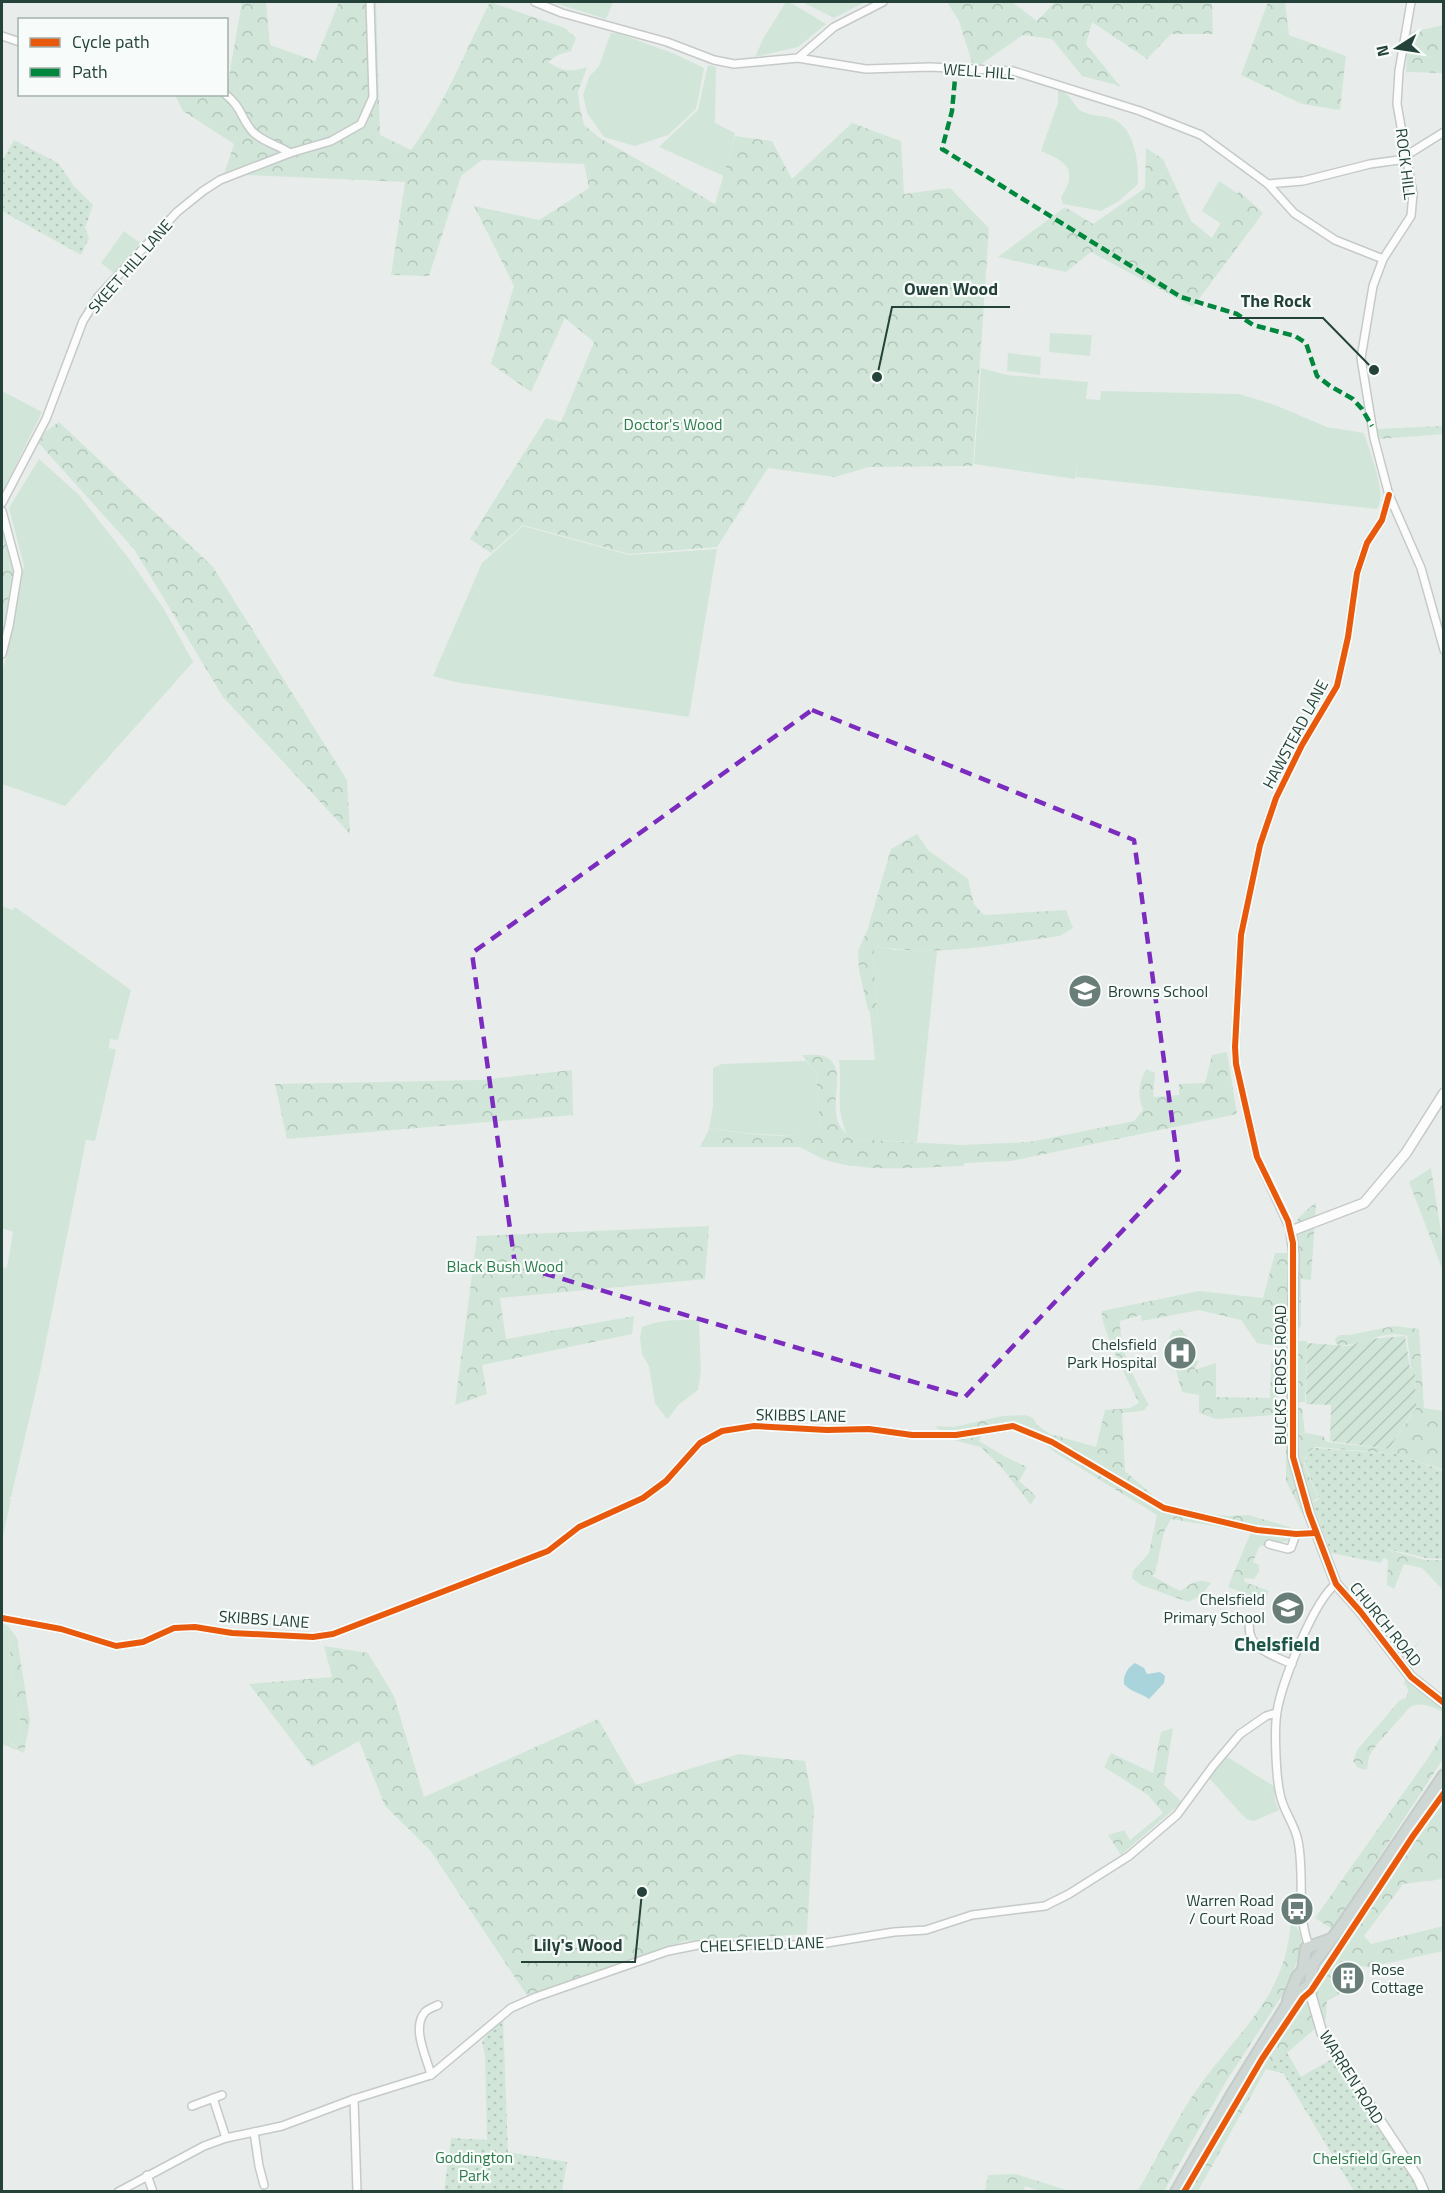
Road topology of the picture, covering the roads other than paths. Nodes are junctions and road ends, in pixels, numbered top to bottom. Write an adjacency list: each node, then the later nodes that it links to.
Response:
1 (370, 2): 10 (street)
2 (535, 2): 7 (street, WELL HILL)
3 (883, 2): 7 (street)
4 (1411, 2): 11 (street, ROCK HILL)
5 (2, 36): 6 (street)
6 (18, 41)
7 (798, 58): 12 (street, WELL HILL)
8 (228, 96): 10 (street)
9 (1443, 132): 11 (street)
10 (290, 153): 15 (street, SKEET HILL LANE)
11 (1407, 156): 12 (street); 13 (street, ROCK HILL)
12 (1268, 184): 13 (street, WELL HILL)
13 (1383, 259): 14 (street, ROCK HILL)
14 (1389, 495): 17 (street, ROCK HILL); 20 (street, HAWSTEAD LANE)
15 (2, 503)
16 (2, 511): 18 (street)
17 (1443, 650)
18 (2, 654)
19 (1443, 1093): 20 (street)
20 (1291, 1231): 21 (street, BUCKS CROSS ROAD)
21 (1316, 1533): 22 (street, SKIBBS LANE); 24 (street, BUCKS CROSS ROAD)
22 (1296, 1534): 23 (street); 25 (street, SKIBBS LANE)
23 (1269, 1544)
24 (1336, 1584): 27 (street); 28 (street, CHURCH ROAD)
25 (2, 1618)
26 (1250, 1620): 27 (street)
27 (1292, 1664): 29 (street)
28 (1443, 1703)
29 (1276, 1713): 32 (street); 36 (street, CHELSFIELD LANE)
30 (1443, 1775): 31 (main road)
31 (1331, 1939): 32 (main road); 33 (main road)
32 (1309, 1948): 33 (main road); 34 (main road)
33 (1318, 1957): 34 (main road)
34 (1304, 1983): 48 (main road); 49 (street, WARREN ROAD)
35 (438, 2005): 36 (street)
36 (431, 2075): 39 (street, CHELSFIELD LANE)
37 (222, 2095): 38 (street)
38 (213, 2098): 40 (street); 42 (street)
39 (354, 2099): 41 (street, CHELSFIELD LANE); 47 (street)
40 (192, 2106)
41 (254, 2132): 42 (street, CHELSFIELD LANE); 44 (street)
42 (226, 2138): 43 (street, CHELSFIELD LANE)
43 (147, 2175): 45 (street, CHELSFIELD LANE); 46 (street)
44 (264, 2185)
45 (118, 2192)
46 (153, 2192)
47 (357, 2192)
48 (1176, 2192)
49 (1424, 2192)

